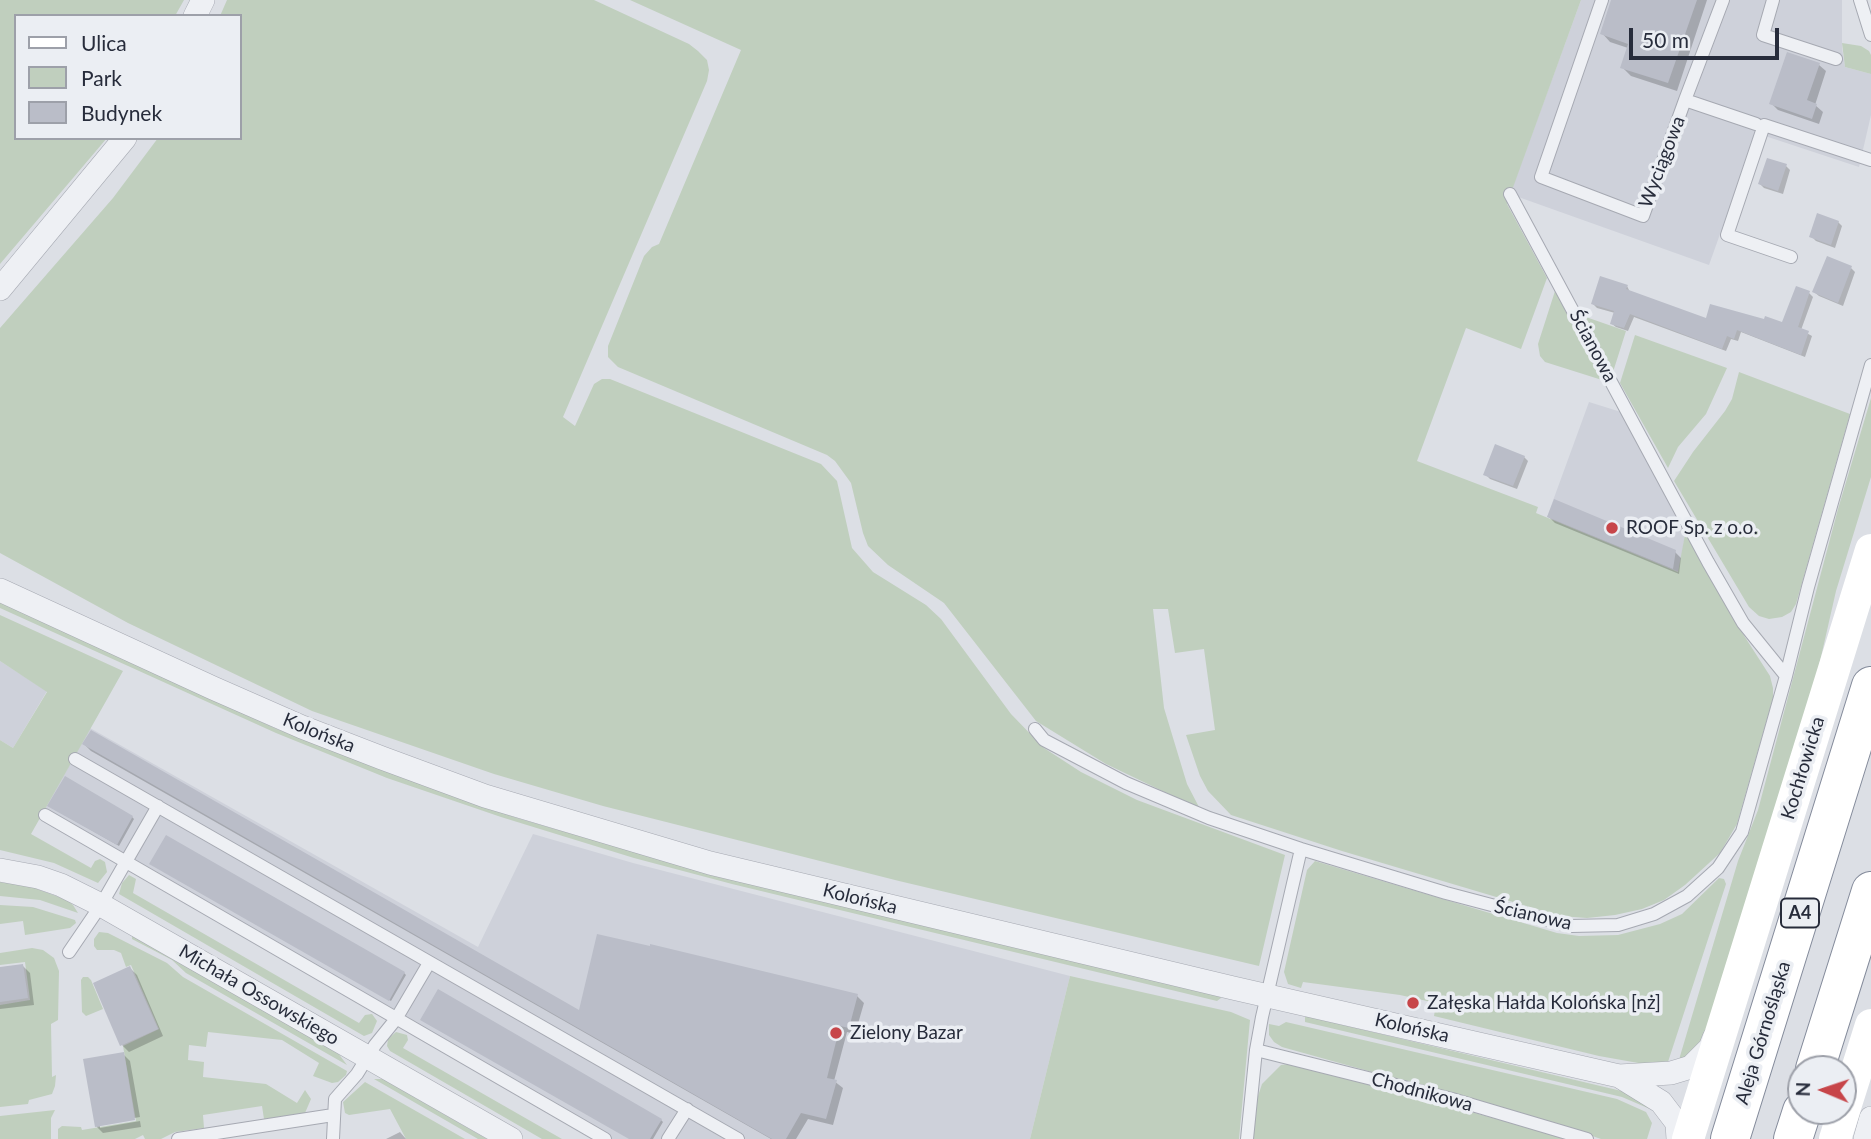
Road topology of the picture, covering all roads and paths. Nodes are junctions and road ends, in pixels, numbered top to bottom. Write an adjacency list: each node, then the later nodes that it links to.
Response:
1 (1602, 0): 7 (lane, Wyciągowa)
2 (1723, 0): 7 (lane)
3 (1773, 0): 6 (lane)
4 (1860, 0): 5 (lane)
5 (1871, 35)
6 (1836, 59)
7 (1685, 100): 8 (lane, Wyciągowa)
8 (1756, 124)
9 (123, 140): 13 (street)
10 (1871, 160): 12 (lane)
11 (1510, 194): 19 (lane, Ścianowa)
12 (1791, 257)
13 (0, 289)
14 (1871, 365): 19 (lane, Ścianowa)
15 (1871, 550): 32 (main road, Kochłowicka)
16 (0, 575): 18 (street, Kolońska)
17 (0, 590): 18 (street, Kolońska)
18 (125, 647): 33 (street, Kolońska)
19 (1786, 676): 25 (lane, Ścianowa)
20 (1871, 686): 53 (highway, Aleja Górnośląska / A4)
21 (1035, 729): 25 (lane, Ścianowa)
22 (75, 758): 23 (lane)
23 (159, 806): 26 (lane); 31 (lane)
24 (45, 814): 26 (lane)
25 (1301, 849): 33 (lane)
26 (126, 862): 29 (lane); 34 (lane)
27 (0, 870): 29 (street, Michała Ossowskiego)
28 (1871, 891): 37 (highway)
29 (101, 905): 30 (lane); 38 (street, Michała Ossowskiego)
30 (69, 952)
31 (429, 962): 34 (lane); 40 (lane)
32 (1735, 986): 39 (street); 52 (main road, Kochłowicka)
33 (1267, 995): 36 (lane); 39 (street, Kolońska)
34 (396, 1019): 38 (lane); 46 (lane)
35 (1871, 1025): 54 (main road)
36 (1256, 1050): 49 (lane); 50 (lane, Chodnikowa)
37 (1819, 1055)
38 (369, 1057): 41 (lane); 45 (street, Michała Ossowskiego)
39 (1619, 1076): 51 (street)
40 (687, 1109): 47 (lane); 48 (lane)
41 (333, 1115): 43 (lane); 44 (lane)
42 (1871, 1118): 55 (street)
43 (178, 1139)
44 (333, 1139)
45 (511, 1139)
46 (604, 1139)
47 (668, 1139)
48 (738, 1139)
49 (1247, 1139)
50 (1587, 1139)
51 (1678, 1139)
52 (1688, 1139)
53 (1730, 1139)
54 (1835, 1139)
55 (1865, 1139)

